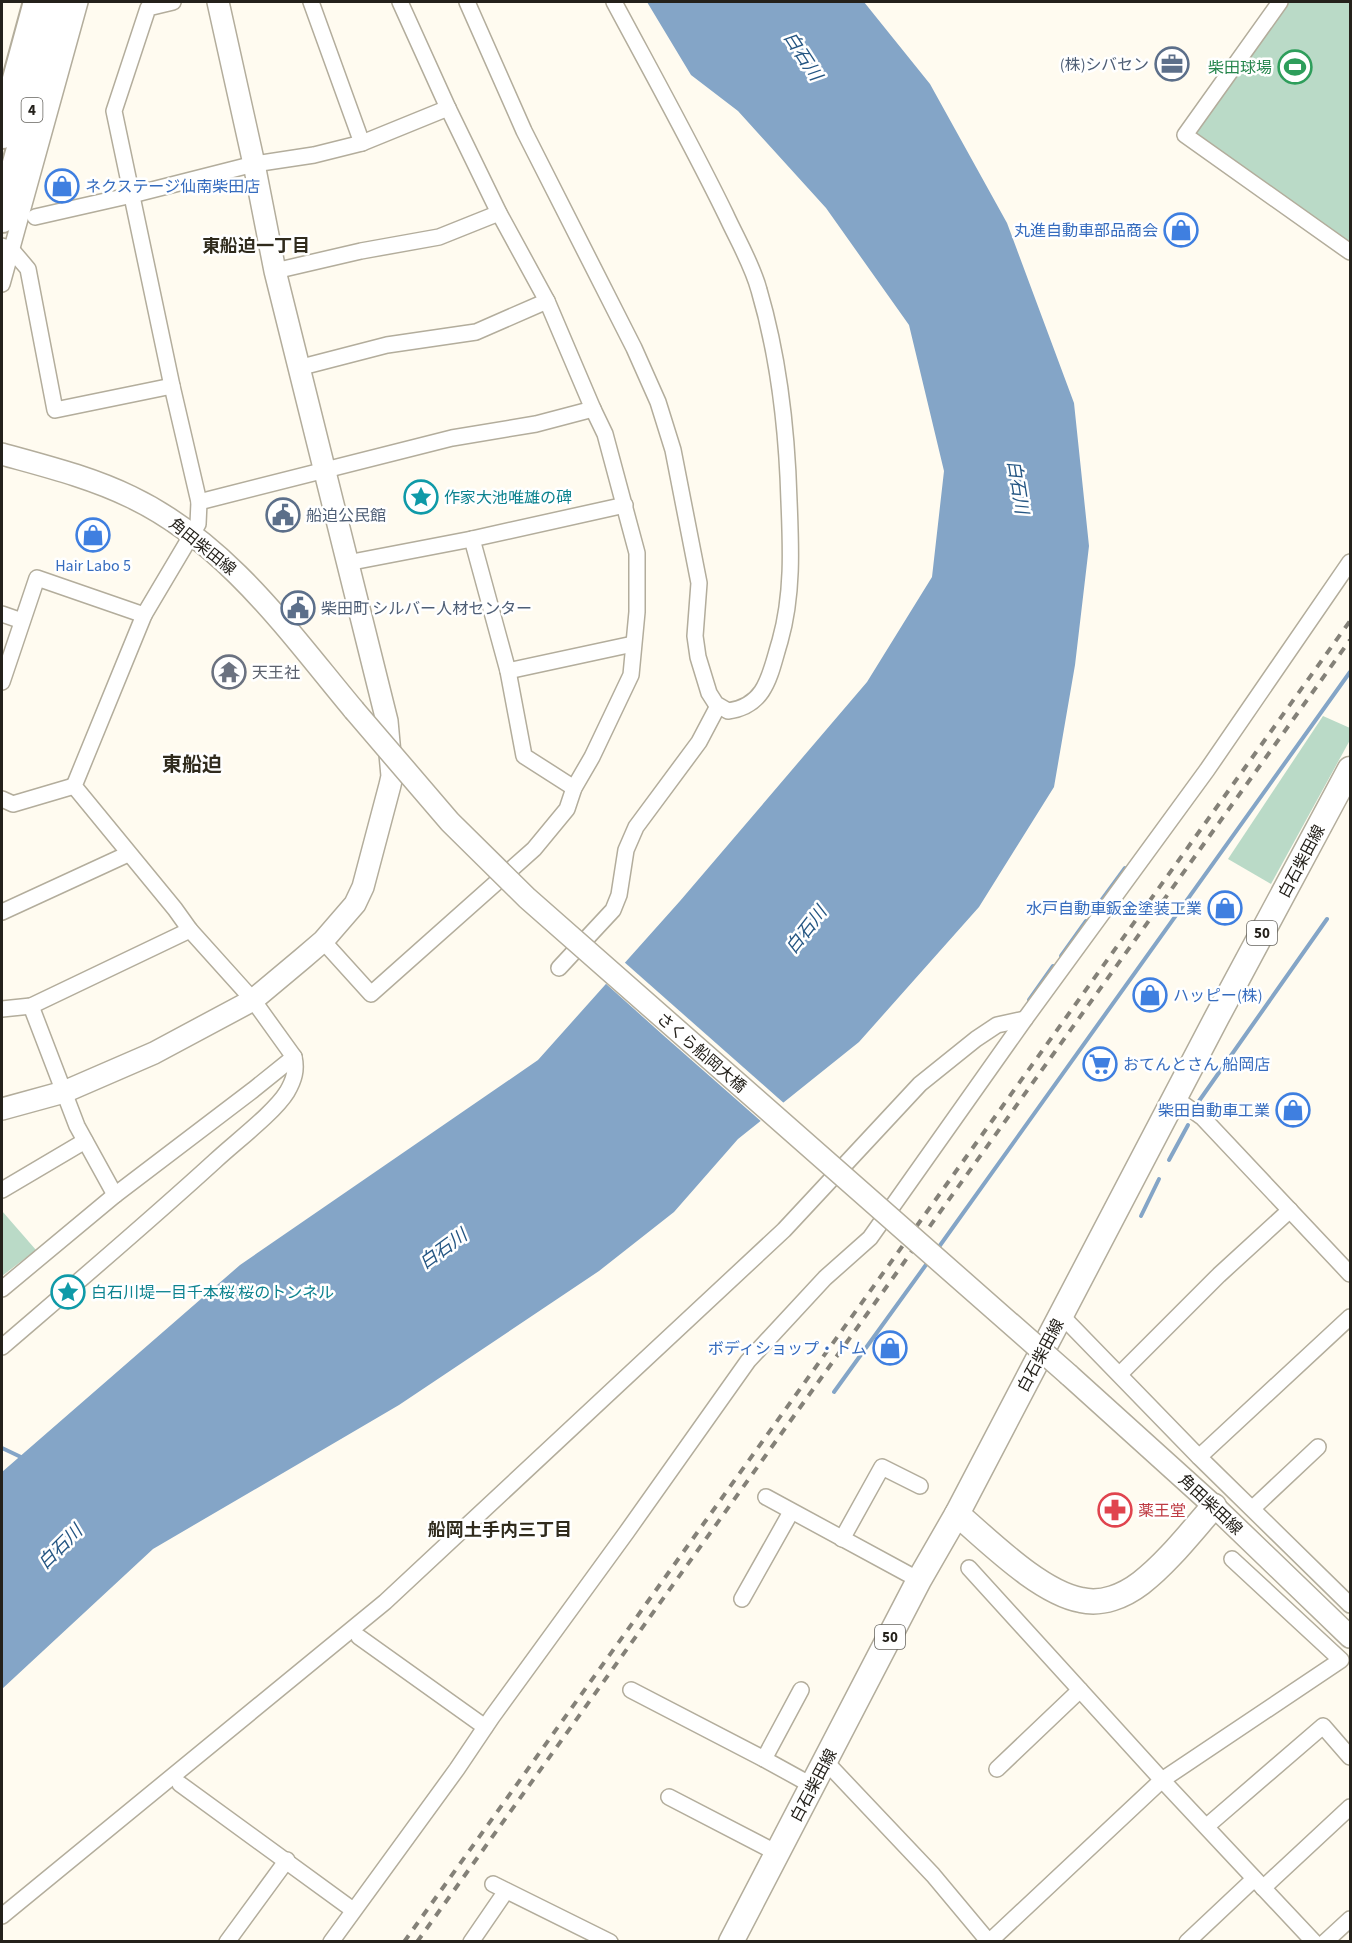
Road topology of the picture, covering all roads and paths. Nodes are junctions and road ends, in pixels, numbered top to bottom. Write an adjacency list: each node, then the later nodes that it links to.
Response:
1 (38, 2): 12 (highway, 4)
2 (61, 2): 18 (highway, 4)
3 (80, 2): 19 (street)
4 (173, 2): 15 (street)
5 (218, 2): 14 (main road)
6 (312, 2): 13 (street)
7 (400, 2): 11 (street)
8 (467, 2): 41 (street)
9 (614, 2): 41 (street)
10 (1280, 2): 20 (street)
11 (448, 108): 13 (street); 16 (street)
12 (3, 120)
13 (362, 143): 14 (street)
14 (254, 164): 15 (street); 21 (main road)
15 (132, 195): 17 (street); 25 (street)
16 (499, 213): 21 (street); 23 (street)
17 (35, 217)
18 (2, 218)
19 (6, 248): 22 (street); 25 (street)
20 (1350, 252)
21 (275, 271): 24 (main road)
22 (2, 284)
23 (547, 301): 24 (street); 26 (street)
24 (298, 368): 28 (main road)
25 (172, 386): 29 (street)
26 (593, 410): 28 (street); 30 (street)
27 (2, 454): 31 (main road, 角田柴田線)
28 (325, 471): 29 (street); 34 (main road)
29 (199, 502): 31 (street)
30 (625, 505): 32 (street); 38 (street)
31 (192, 533): 36 (street); 42 (main road, 角田柴田線)
32 (472, 539): 34 (street); 39 (street)
33 (1350, 562): 55 (street)
34 (347, 563): 50 (main road)
35 (2, 614): 37 (street)
36 (144, 615): 37 (street); 44 (street)
37 (22, 621): 40 (street)
38 (633, 644): 39 (street); 45 (street)
39 (508, 671): 45 (street)
40 (2, 682)
41 (718, 706): 51 (street)
42 (354, 710): 70 (main road, さくら船岡大橋, bridge)
43 (1350, 769): 58 (main road, 白石柴田線 / 50)
44 (74, 786): 46 (street); 47 (street)
45 (574, 788): 50 (street)
46 (2, 799)
47 (128, 854): 48 (street); 49 (street)
48 (2, 912)
49 (190, 930): 52 (street); 53 (street)
50 (323, 941): 52 (main road)
51 (559, 968)
52 (253, 1000): 56 (street); 57 (main road)
53 (31, 1006): 54 (street); 57 (street)
54 (2, 1009)
55 (1025, 1019): 90 (street); 105 (street)
56 (294, 1057): 62 (street); 68 (street)
57 (64, 1092): 59 (main road); 60 (street)
58 (1175, 1098): 63 (street); 66 (main road, 白石柴田線 / 50)
59 (2, 1109)
60 (85, 1141): 61 (street); 62 (street)
61 (2, 1190)
62 (116, 1195): 65 (street)
63 (1290, 1210): 64 (street); 69 (street)
64 (1350, 1275)
65 (2, 1289)
66 (1060, 1314): 69 (street); 78 (main road, 白石柴田線 / 50)
67 (1350, 1317): 72 (street)
68 (2, 1347)
69 (1120, 1374): 72 (street)
70 (1069, 1375): 75 (main road, 角田柴田線)
71 (1318, 1446): 76 (street)
72 (1199, 1457): 76 (street)
73 (920, 1486): 79 (street)
74 (766, 1497): 77 (street)
75 (1214, 1506): 78 (main road); 86 (main road, 角田柴田線)
76 (1253, 1508): 84 (street)
77 (790, 1512): 79 (street); 83 (street)
78 (957, 1514): 82 (main road, 白石柴田線 / 50)
79 (842, 1539): 82 (street)
80 (1232, 1559): 95 (street)
81 (969, 1568): 89 (street)
82 (919, 1580): 93 (main road, 白石柴田線 / 50)
83 (742, 1599)
84 (1350, 1605)
85 (358, 1636): 90 (street)
86 (1350, 1637)
87 (631, 1690): 92 (street)
88 (801, 1690): 92 (street)
89 (1080, 1690): 94 (street); 95 (street)
90 (485, 1727): 104 (street)
91 (1350, 1757): 100 (street)
92 (764, 1759): 97 (street)
93 (826, 1761): 95 (street); 97 (main road, 白石柴田線 / 50)
94 (997, 1769)
95 (1162, 1780): 100 (street)
96 (180, 1784): 102 (street)
97 (813, 1786): 101 (main road, 白石柴田線 / 50)
98 (669, 1797): 101 (street)
99 (1350, 1807): 103 (street)
100 (1207, 1826): 103 (street)
101 (777, 1853): 111 (main road, 白石柴田線 / 50)
102 (287, 1860): 104 (street); 107 (street)
103 (1259, 1883): 112 (street); 113 (street)
104 (353, 1910): 108 (street)
105 (2, 1916)
106 (1350, 1919): 114 (street)
107 (226, 1941)
108 (331, 1941)
109 (471, 1941): 110 (street)
110 (610, 1941)
111 (731, 1941)
112 (1187, 1941)
113 (1314, 1941)
114 (1325, 1941)

